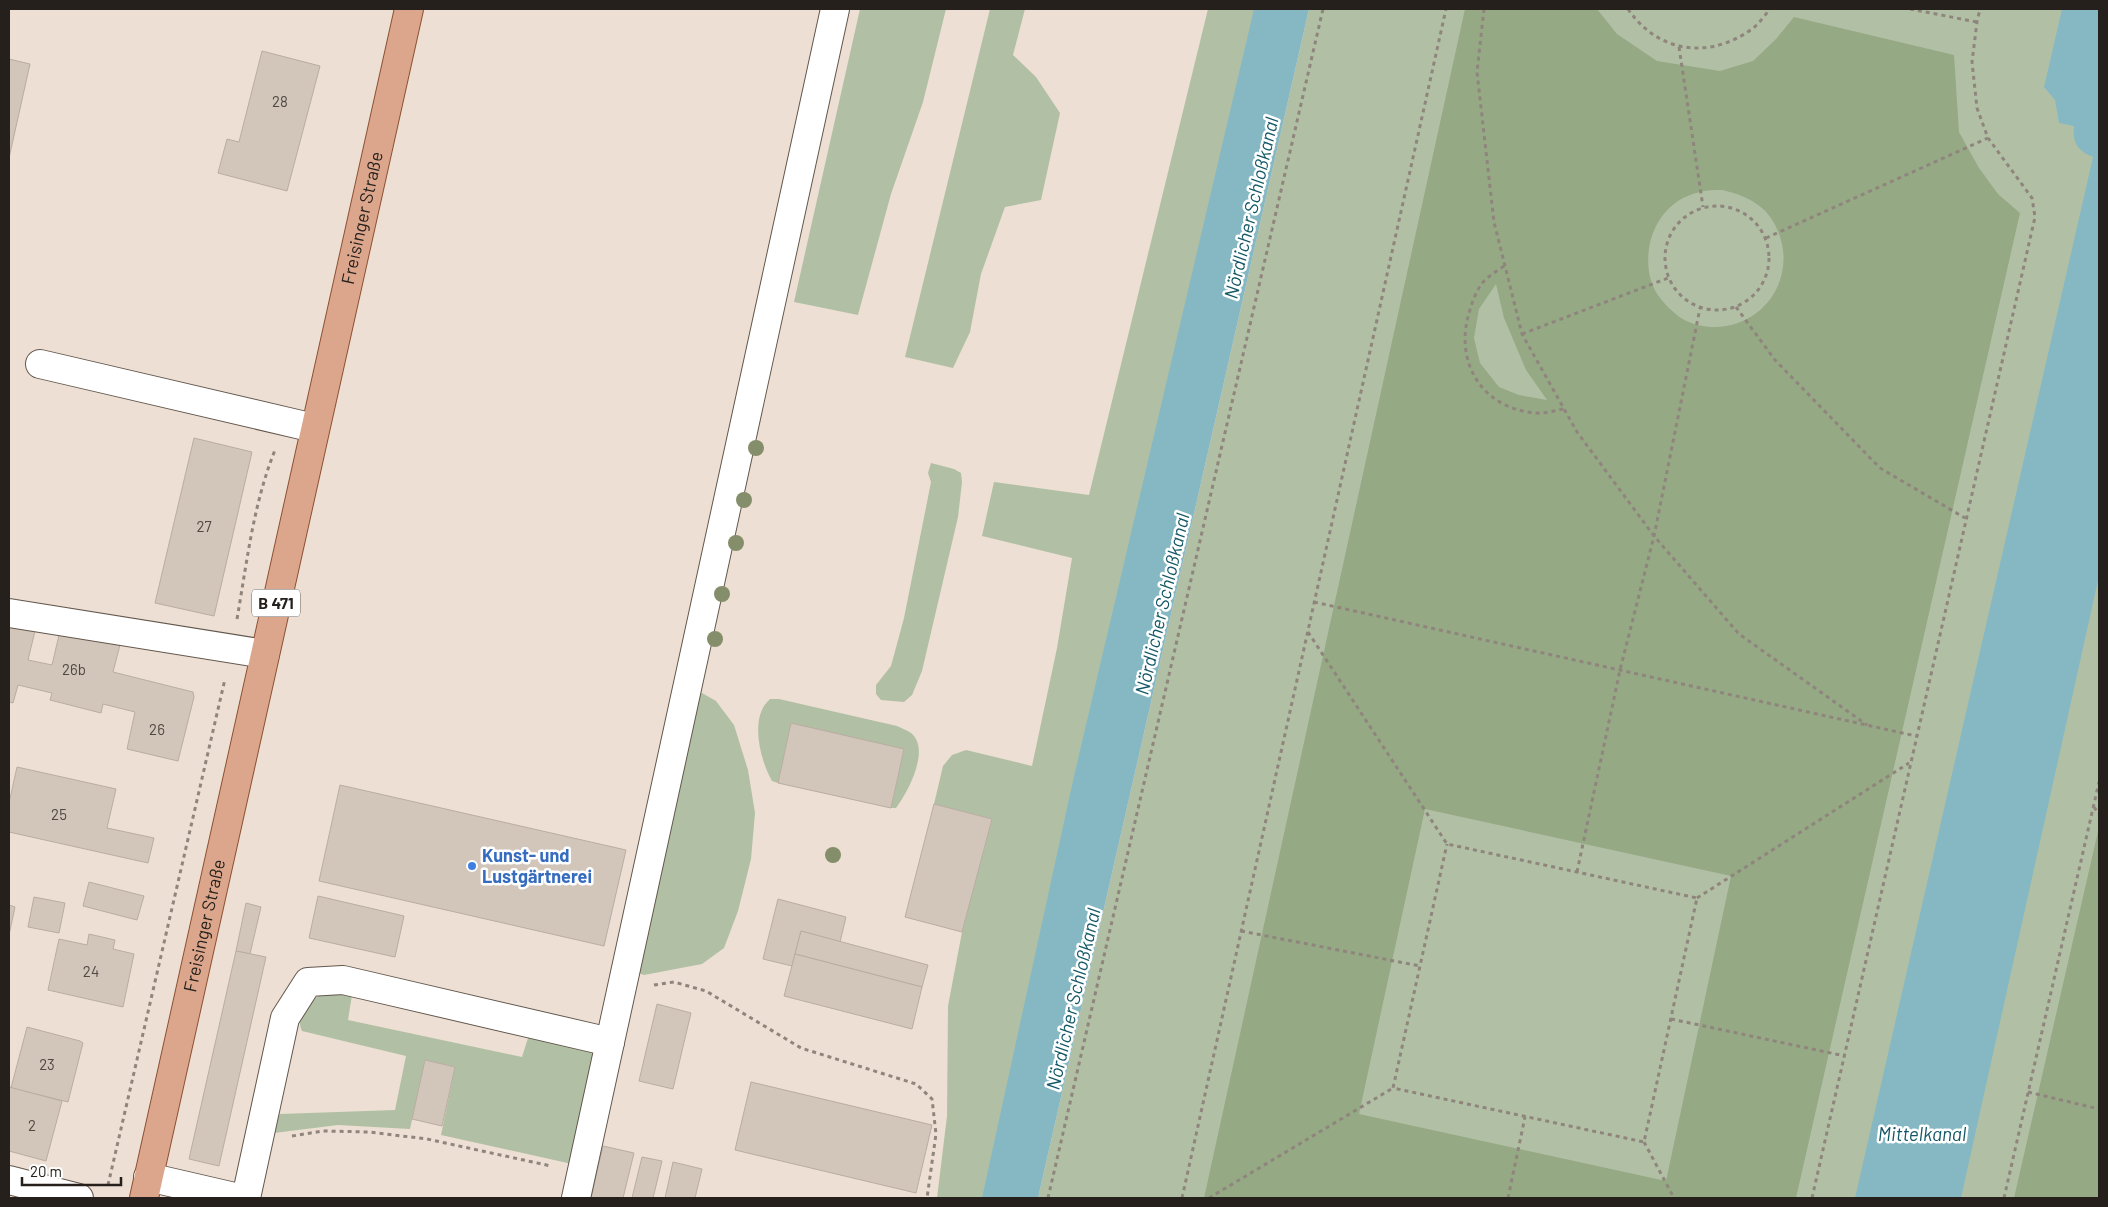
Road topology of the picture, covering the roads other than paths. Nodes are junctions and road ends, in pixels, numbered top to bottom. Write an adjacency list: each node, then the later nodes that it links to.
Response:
1 (409, 9): 4 (main road, Freisinger Straße / B 471)
2 (836, 9): 7 (street)
3 (40, 364): 4 (street)
4 (314, 428): 6 (main road, Freisinger Straße / B 471)
5 (9, 612): 6 (street)
6 (265, 654): 10 (main road, Freisinger Straße / B 471)
7 (610, 1042): 9 (street); 13 (street)
8 (9, 1180): 11 (street)
9 (579, 1185)
10 (146, 1188): 12 (street)
11 (79, 1198)
12 (238, 1198)
13 (246, 1198)

